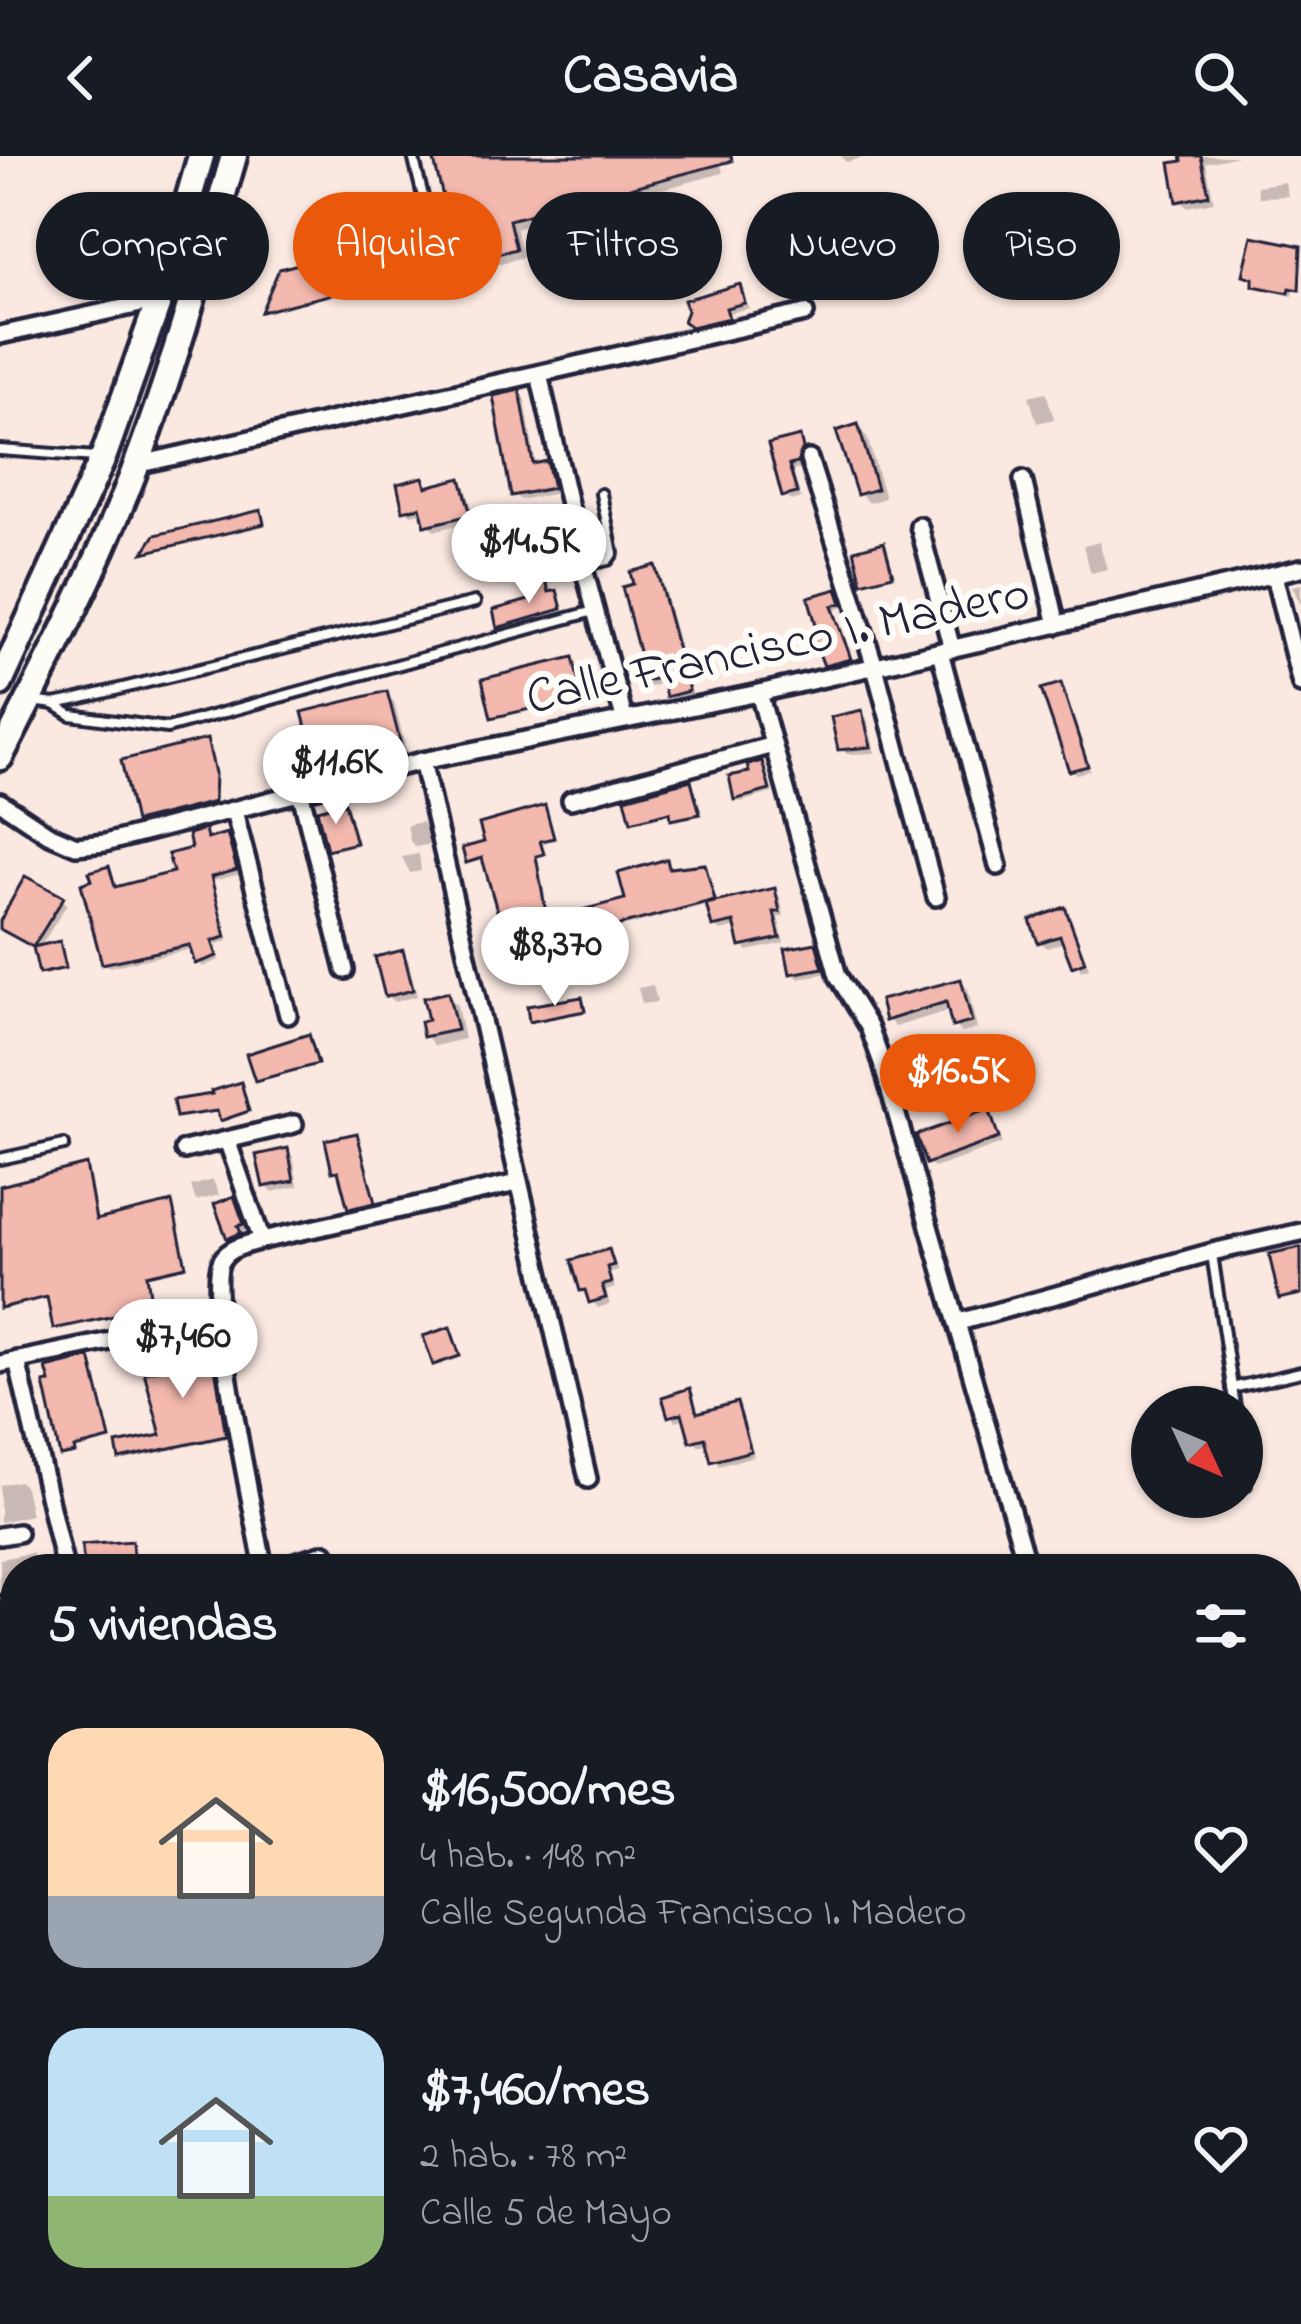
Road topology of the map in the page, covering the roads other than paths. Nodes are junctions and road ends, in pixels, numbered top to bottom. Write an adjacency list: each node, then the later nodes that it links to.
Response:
1 (201, 156): 4 (main road)
2 (234, 156): 13 (main road)
3 (413, 156): 5 (lane)
4 (190, 192)
5 (422, 192)
6 (159, 300): 8 (street); 11 (main road)
7 (805, 313): 9 (street)
8 (0, 334)
9 (539, 374): 13 (street); 17 (street)
10 (0, 450): 11 (lane)
11 (103, 458): 25 (main road)
12 (809, 459): 24 (street)
13 (136, 465): 28 (main road)
14 (1023, 480): 22 (street)
15 (601, 494): 17 (lane)
16 (919, 526): 23 (street)
17 (583, 565): 21 (street)
18 (1301, 568): 19 (street, Calle Francisco I. Madero)
19 (1274, 574): 22 (street, Calle Francisco I. Madero); 26 (street)
20 (475, 602): 28 (lane)
21 (596, 611): 28 (lane); 29 (street)
22 (1057, 625): 23 (street, Calle Francisco I. Madero)
23 (946, 651): 24 (street, Calle Francisco I. Madero); 37 (street)
24 (875, 667): 27 (street, Calle Francisco I. Madero); 38 (street)
25 (0, 683)
26 (1301, 684)
27 (759, 693): 29 (street, Calle Francisco I. Madero); 30 (street)
28 (41, 703): 31 (main road)
29 (624, 718): 32 (street, Calle Francisco I. Madero)
30 (773, 745): 34 (street); 51 (street)
31 (0, 757)
32 (422, 761): 33 (street, Calle Francisco I. Madero); 46 (street)
33 (301, 794): 36 (street, Calle Francisco I. Madero); 39 (street)
34 (571, 800)
35 (0, 802): 36 (street, Calle Francisco I. Madero)
36 (234, 812): 40 (street)
37 (998, 866)
38 (936, 896)
39 (345, 970)
40 (288, 1015)
41 (294, 1124): 42 (street)
42 (227, 1140): 44 (street); 48 (street)
43 (64, 1145): 45 (lane)
44 (184, 1150)
45 (0, 1159)
46 (517, 1183): 48 (street); 56 (street)
47 (1301, 1232): 49 (street)
48 (262, 1240): 50 (street)
49 (1212, 1252): 51 (street); 54 (lane)
50 (220, 1318): 52 (street); 61 (street)
51 (959, 1322): 63 (street)
52 (8, 1362): 60 (street)
53 (1301, 1372): 55 (lane)
54 (1232, 1386)
55 (1241, 1386)
56 (588, 1478)
57 (18, 1533): 58 (street)
58 (0, 1536)
59 (325, 1553): 62 (street)
60 (61, 1554)
61 (265, 1554)
62 (321, 1554)
63 (1024, 1554)

